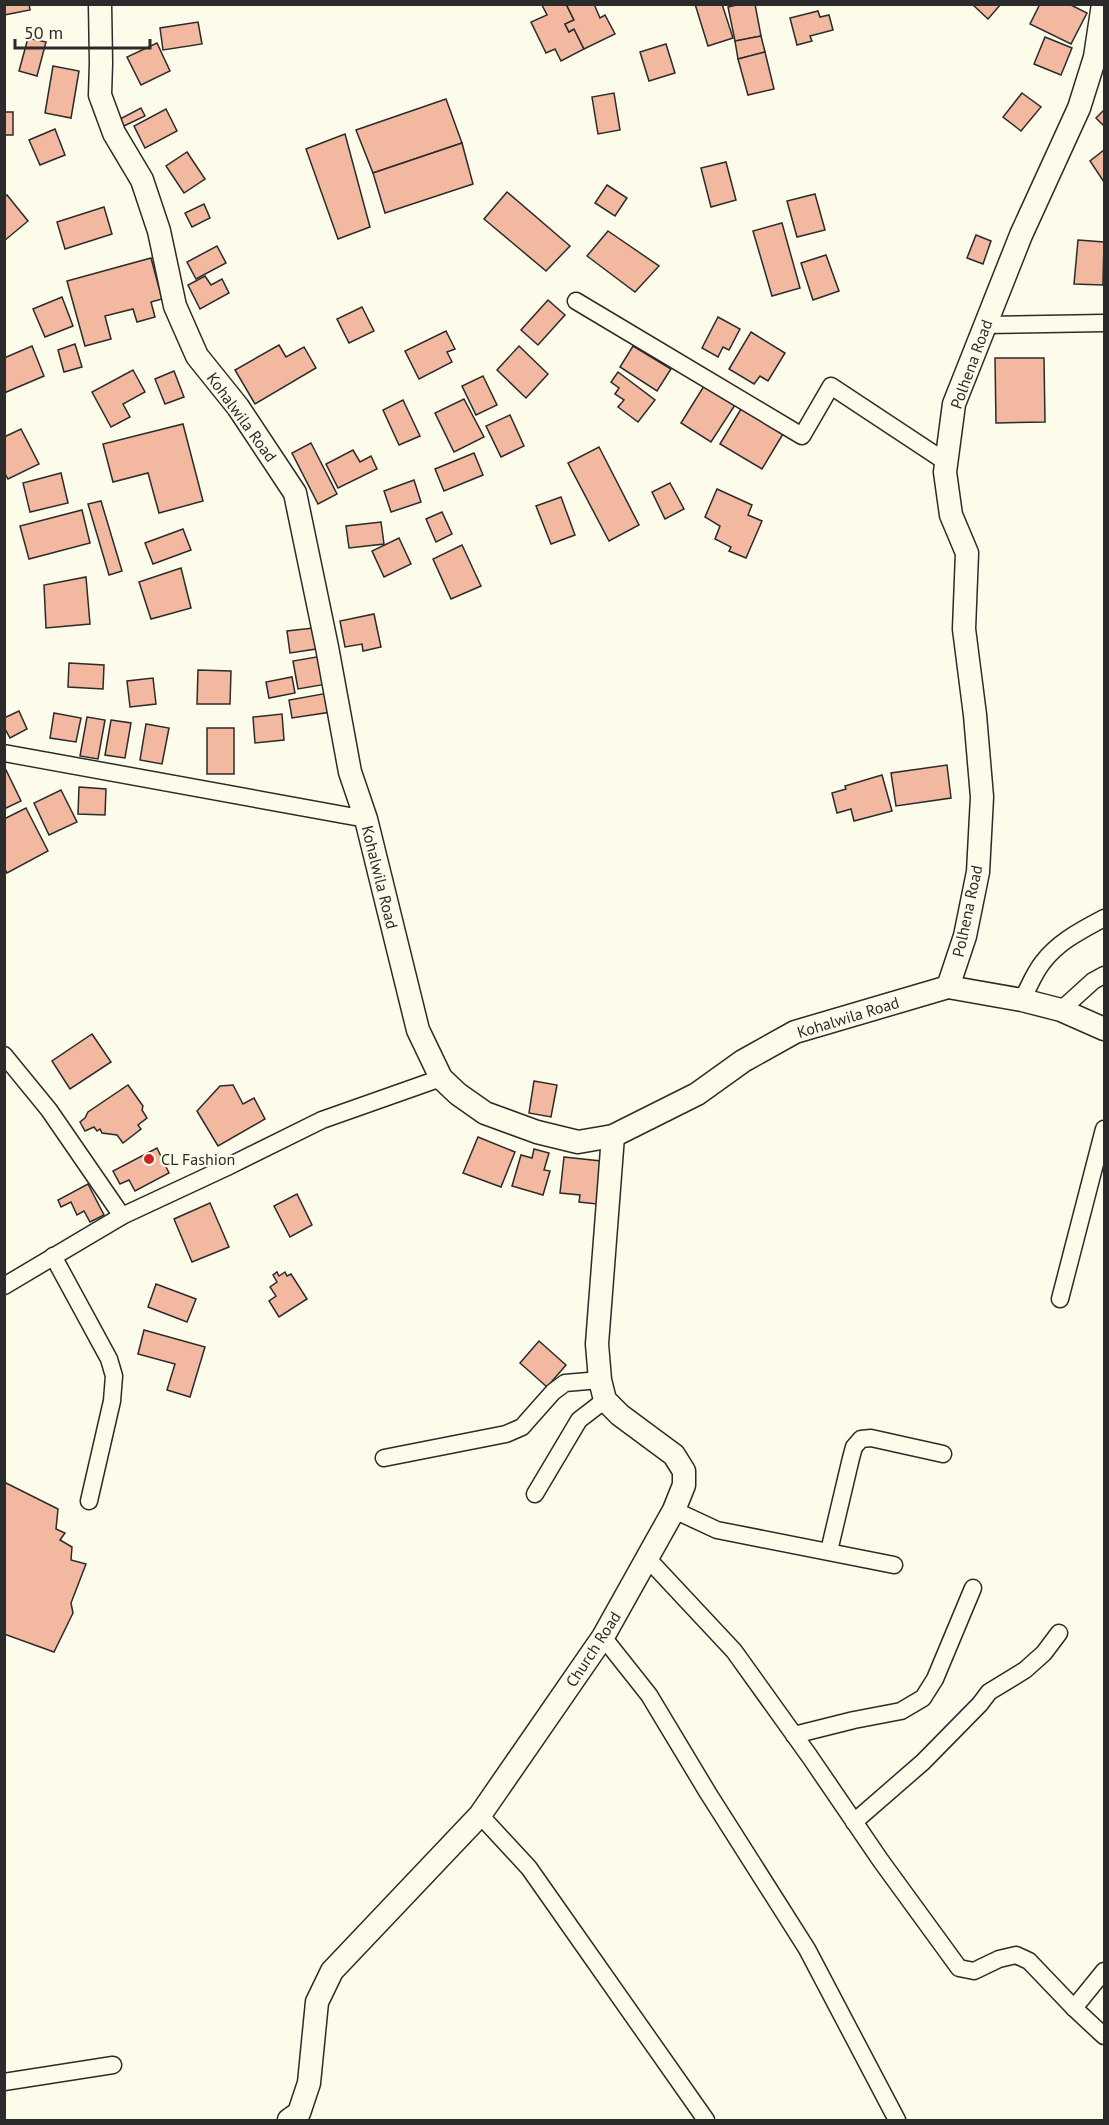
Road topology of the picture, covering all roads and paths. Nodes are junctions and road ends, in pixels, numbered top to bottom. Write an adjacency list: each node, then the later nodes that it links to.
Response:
1 (100, 4): 8 (street, Kohalwila Road)
2 (1103, 4): 5 (street, Polhena Road)
3 (576, 301): 6 (street)
4 (1104, 323): 5 (street)
5 (985, 325): 6 (street, Polhena Road)
6 (946, 462): 11 (street, Polhena Road)
7 (4, 753): 8 (street)
8 (366, 819): 16 (street, Kohalwila Road)
9 (1104, 918): 12 (street)
10 (1104, 975): 13 (street)
11 (948, 987): 12 (street, Kohalwila Road); 18 (street, Kohalwila Road)
12 (1022, 1000): 13 (street, Kohalwila Road)
13 (1061, 1010): 14 (street, Kohalwila Road)
14 (1104, 1029)
15 (4, 1055): 19 (street)
16 (441, 1078): 18 (street, Kohalwila Road); 19 (street)
17 (1104, 1129): 22 (street)
18 (613, 1136): 23 (street)
19 (122, 1216): 20 (street)
20 (52, 1256): 21 (street); 27 (street)
21 (4, 1286)
22 (1060, 1299)
23 (602, 1390): 25 (street); 26 (street); 28 (street, Church Road)
24 (943, 1454): 29 (street)
25 (384, 1458)
26 (535, 1494)
27 (89, 1501)
28 (674, 1510): 29 (street); 30 (street, Church Road)
29 (830, 1551): 31 (street)
30 (648, 1559): 34 (street, Church Road); 35 (street)
31 (894, 1565)
32 (973, 1588): 35 (street)
33 (1059, 1633): 37 (street)
34 (603, 1637): 36 (street, Church Road); 45 (street)
35 (794, 1735): 37 (street)
36 (480, 1815): 43 (street, Church Road); 44 (street)
37 (854, 1822): 39 (street)
38 (1104, 1971): 39 (street)
39 (1074, 2008): 40 (street)
40 (1104, 2036)
41 (113, 2065): 42 (street)
42 (4, 2082)
43 (289, 2121)
44 (706, 2121)
45 (897, 2121)

